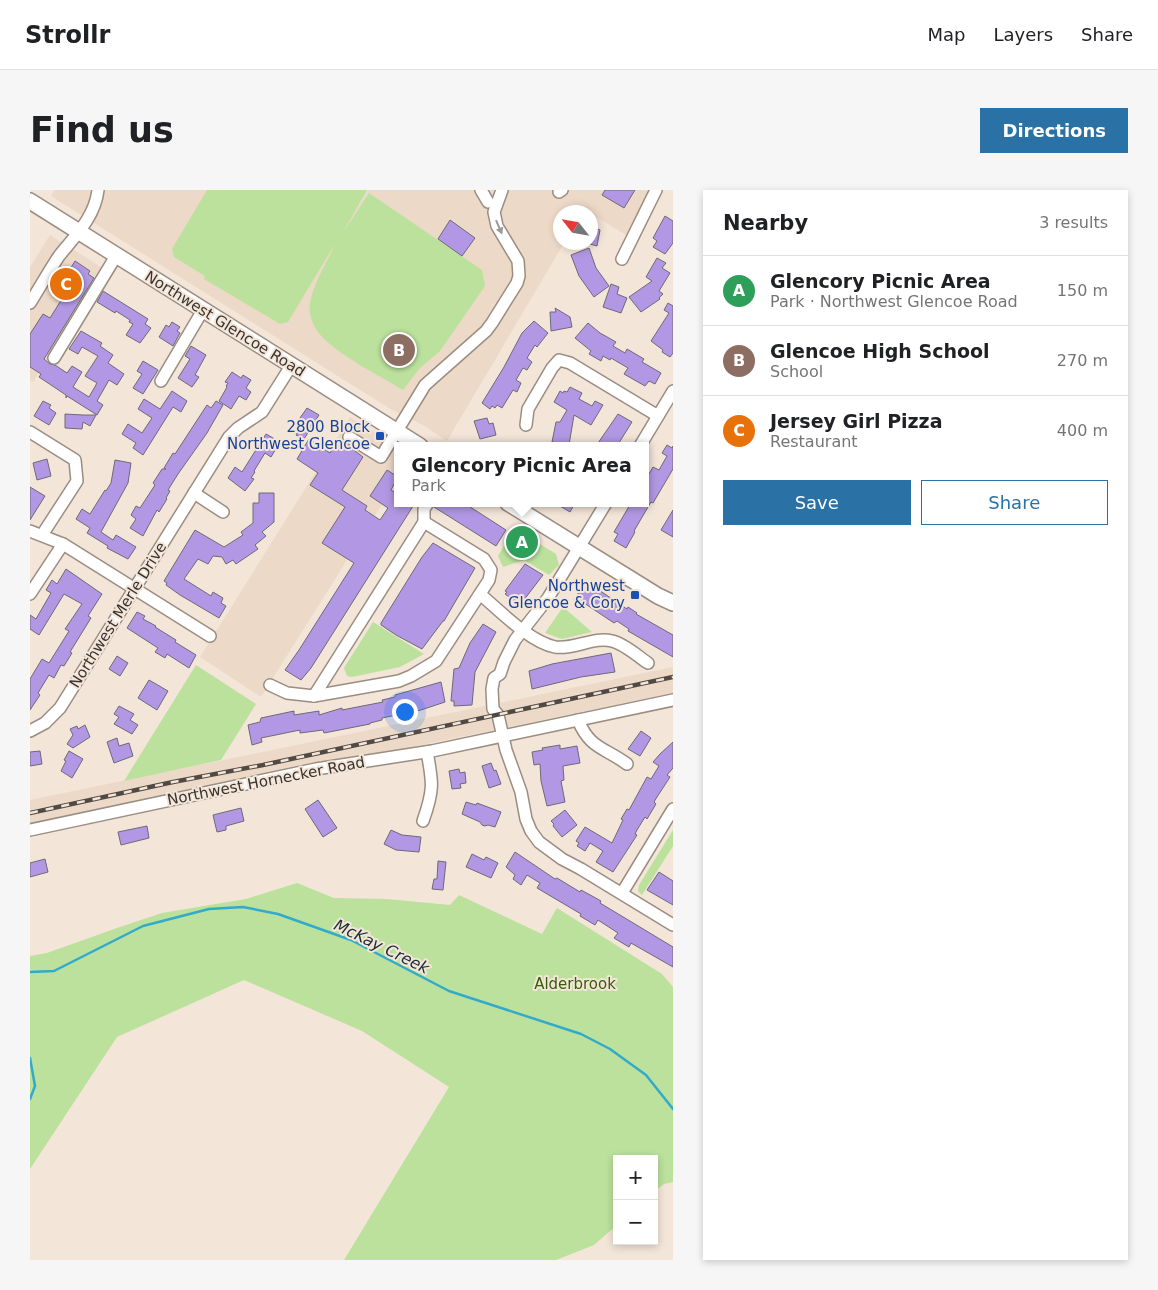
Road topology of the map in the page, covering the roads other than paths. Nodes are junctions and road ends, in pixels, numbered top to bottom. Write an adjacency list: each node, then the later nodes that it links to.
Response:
1 (98, 190): 7 (street)
2 (481, 190): 6 (street)
3 (502, 190): 19 (street, one-way to 19)
4 (656, 190): 9 (street)
5 (30, 201): 7 (main road, Northwest Glencoe Road)
6 (488, 202)
7 (79, 232): 8 (main road, Northwest Glencoe Road); 10 (street)
8 (116, 256): 11 (main road, Northwest Glencoe Road); 12 (street)
9 (622, 259)
10 (30, 303)
11 (203, 310): 13 (main road, Northwest Glencoe Road); 14 (street)
12 (54, 358)
13 (291, 366): 19 (main road, Northwest Glencoe Road); 23 (street, Northwest Merle Drive)
14 (162, 380)
15 (673, 391): 16 (street)
16 (658, 416): 17 (street); 22 (street)
17 (526, 425)
18 (30, 432): 30 (street)
19 (397, 432): 20 (street); 21 (main road, Northwest Glencoe Road)
20 (349, 437)
21 (413, 442)
22 (642, 442)
23 (194, 493): 27 (street); 33 (street, Northwest Merle Drive)
24 (425, 507): 28 (street)
25 (514, 507): 32 (main road)
26 (604, 507): 32 (street)
27 (223, 512)
28 (424, 522): 35 (street); 41 (street)
29 (30, 531): 30 (street)
30 (42, 535): 31 (street)
31 (62, 544): 33 (street); 34 (street)
32 (580, 548): 36 (main road); 37 (street)
33 (134, 589): 38 (street); 44 (street, Northwest Merle Drive)
34 (30, 594)
35 (480, 594): 37 (street); 41 (street)
36 (673, 603)
37 (524, 630): 39 (street); 45 (street)
38 (210, 636)
39 (648, 662)
40 (270, 685): 41 (street)
41 (314, 696)
42 (673, 700): 43 (street, Northwest Hornecker Road)
43 (578, 720): 45 (street, Northwest Hornecker Road); 47 (street)
44 (32, 730)
45 (502, 736): 46 (street, Northwest Hornecker Road); 51 (street)
46 (427, 752): 49 (street); 50 (street, Northwest Hornecker Road)
47 (627, 764)
48 (672, 812): 51 (street)
49 (423, 820)
50 (30, 830)
51 (622, 894): 52 (street)
52 (673, 926)

